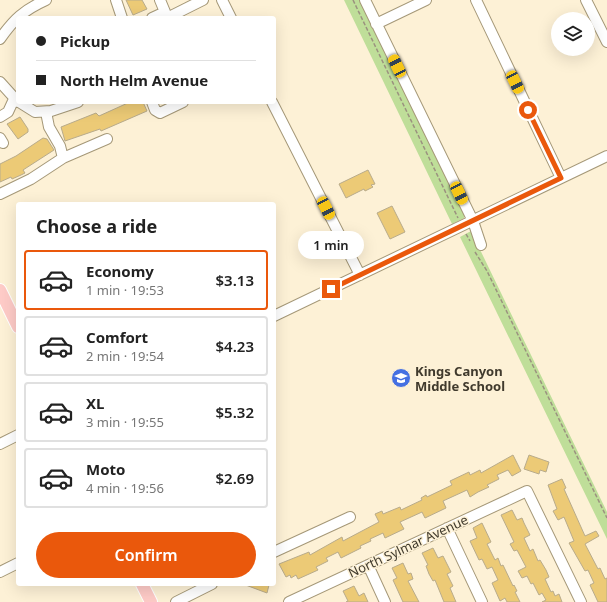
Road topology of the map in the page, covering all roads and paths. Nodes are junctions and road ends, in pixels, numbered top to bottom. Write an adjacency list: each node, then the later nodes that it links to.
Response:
1 (46, 0): 11 (street)
2 (116, 0): 12 (street)
3 (160, 0): 13 (street)
4 (203, 0): 13 (street)
5 (222, 0): 14 (street)
6 (353, 0): 35 (path)
7 (365, 0): 16 (street)
8 (426, 0): 16 (street)
9 (476, 0): 32 (street)
10 (586, 0): 18 (street)
11 (18, 16)
12 (121, 16)
13 (166, 16)
14 (229, 16)
15 (16, 18): 17 (street)
16 (376, 24): 34 (street)
17 (0, 39)
18 (607, 42)
19 (0, 82): 20 (street)
20 (16, 100)
21 (16, 102): 28 (street)
22 (22, 104): 27 (street)
23 (72, 104): 27 (street)
24 (153, 104): 25 (street)
25 (179, 104)
26 (273, 104): 37 (street)
27 (46, 112): 31 (street)
28 (0, 117)
29 (106, 139): 31 (street)
30 (607, 156): 32 (street)
31 (63, 158): 33 (street)
32 (561, 178): 34 (street)
33 (0, 194)
34 (473, 221): 35 (street); 36 (street)
35 (463, 226): 36 (path); 37 (street)
36 (475, 246): 44 (path)
37 (360, 275): 39 (street)
38 (0, 290): 40 (main road)
39 (276, 315)
40 (16, 323)
41 (16, 436): 42 (street)
42 (0, 444)
43 (350, 518): 46 (street)
44 (607, 518)
45 (447, 528): 48 (street, North Sylmar Avenue); 56 (street); 57 (street, North Sylmar Avenue)
46 (276, 551)
47 (16, 564): 49 (street)
48 (368, 565): 54 (street, North Sylmar Avenue); 55 (street)
49 (0, 572)
50 (143, 586): 52 (main road)
51 (208, 586): 53 (street)
52 (151, 602)
53 (176, 602)
54 (289, 602)
55 (385, 602)
56 (482, 602)
57 (581, 602)

